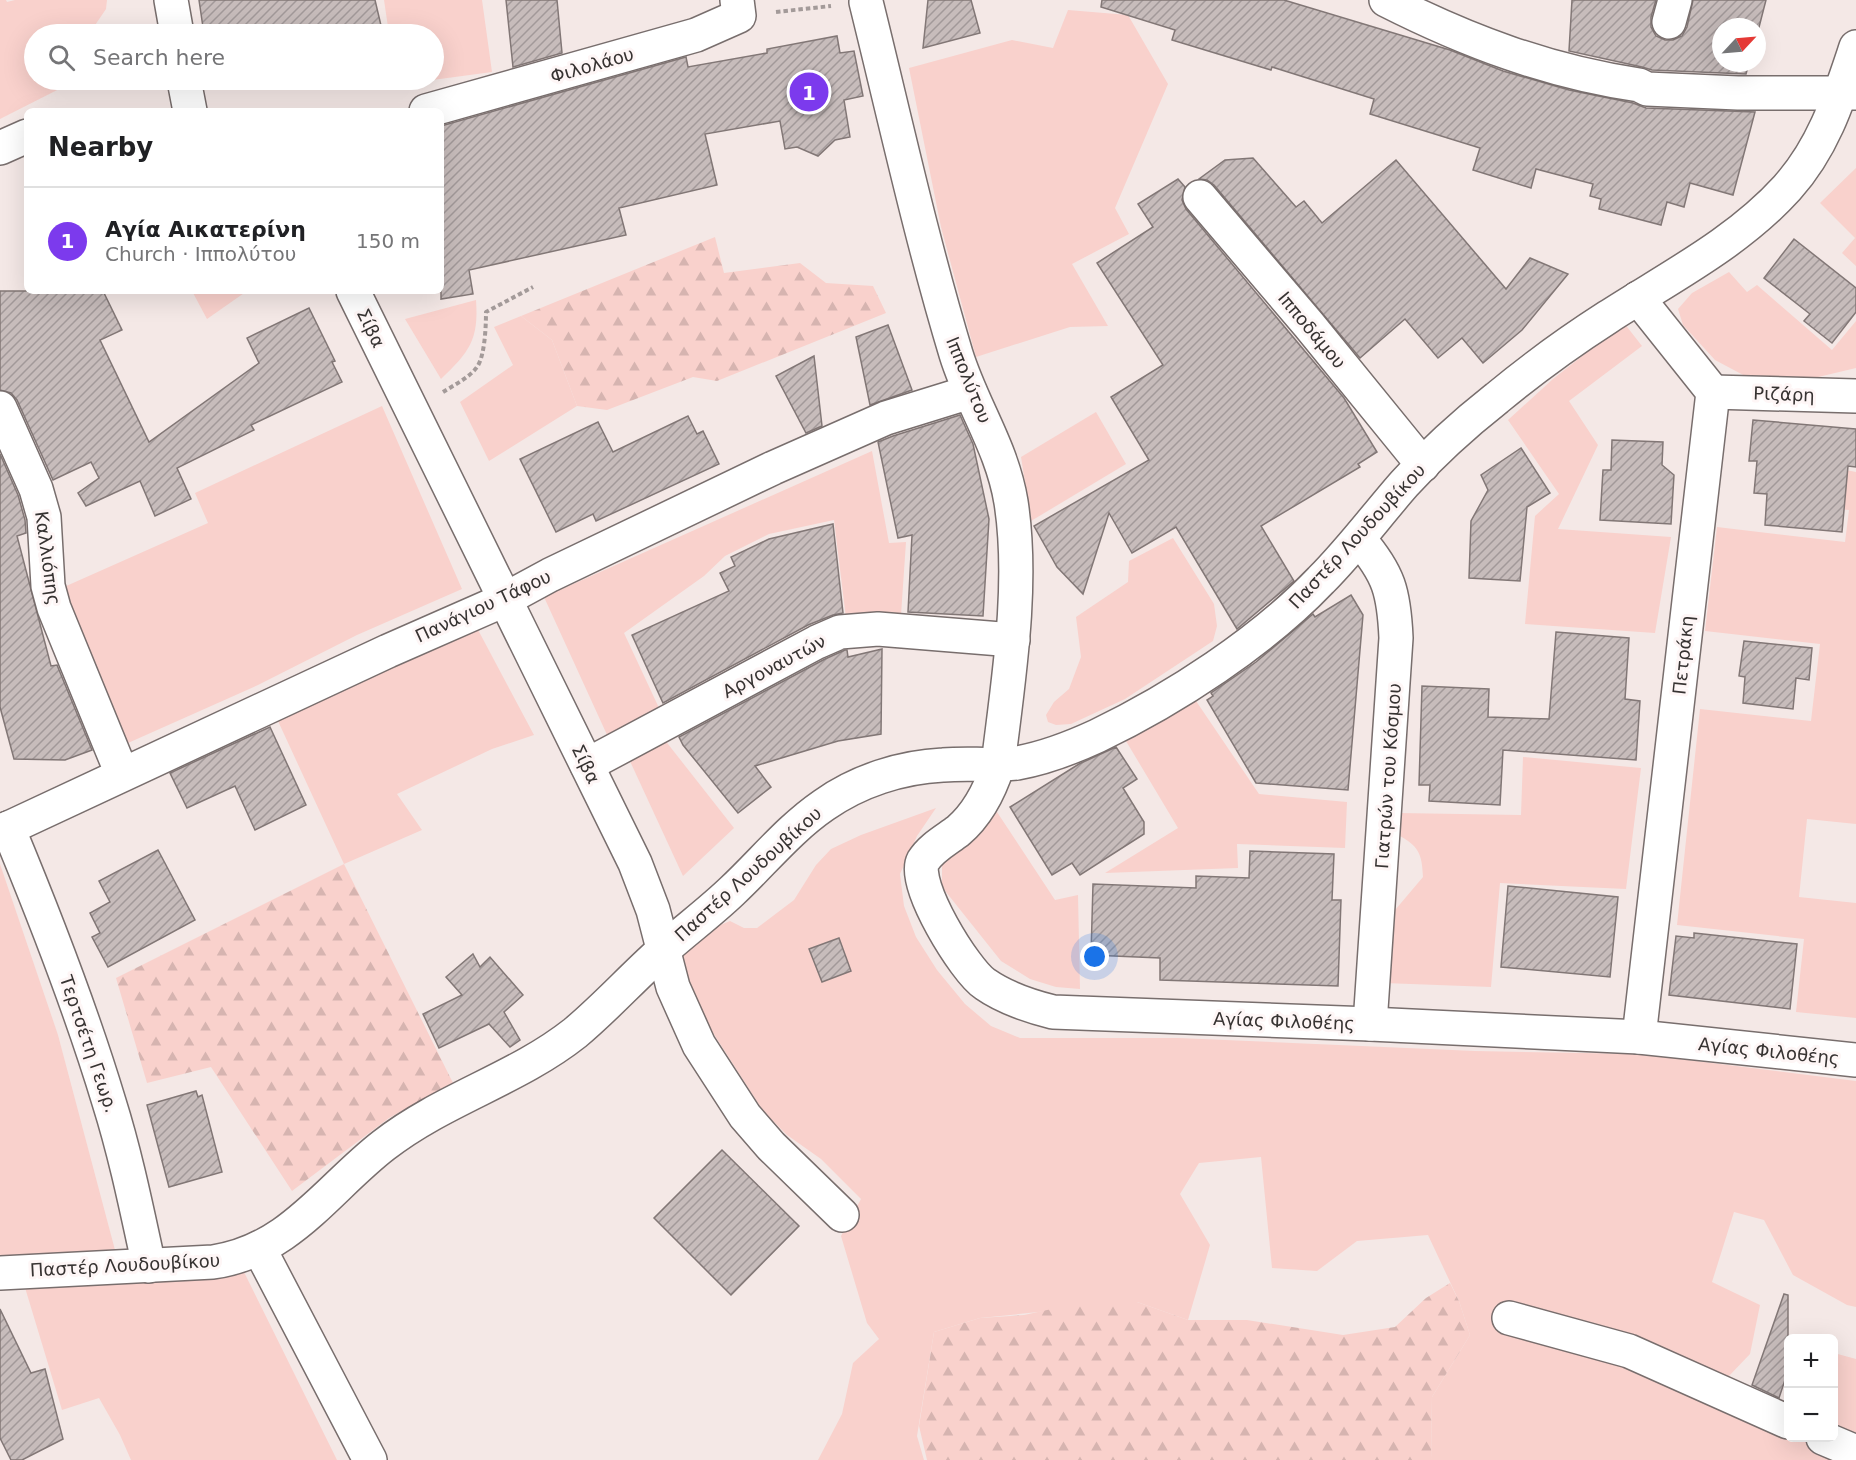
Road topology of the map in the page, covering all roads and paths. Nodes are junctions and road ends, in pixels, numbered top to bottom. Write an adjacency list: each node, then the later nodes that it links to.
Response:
1 (171, 0): 5 (street)
2 (1386, 0): 8 (street)
3 (866, 2): 4 (path); 17 (street, Ιππολύτου)
4 (738, 8): 10 (street, Φιλολάου)
5 (175, 24)
6 (1856, 47): 8 (street, Παστέρ Λουδουβίκου)
7 (186, 90): 9 (street)
8 (1848, 94): 16 (street, Παστέρ Λουδουβίκου)
9 (189, 108)
10 (437, 108)
11 (24, 137): 12 (street)
12 (0, 148)
13 (1200, 197): 22 (street, Ιπποδάμου)
14 (533, 287): 21 (path)
15 (354, 294): 21 (street, Σίβα)
16 (1638, 298): 18 (street); 22 (street, Παστέρ Λουδουβίκου)
17 (970, 392): 24 (street, Πανάγιου Τάφου); 25 (street, Ιππολύτου)
18 (1713, 392): 19 (street, Ριζάρη); 32 (street, Πετράκη)
19 (1856, 396)
20 (0, 408): 28 (street, Καλλιόπης)
21 (412, 412): 24 (street, Σίβα)
22 (1423, 465): 23 (street, Παστέρ Λουδουβίκου)
23 (1359, 539): 27 (street, Παστέρ Λουδουβίκου); 31 (street, Γιατρών του Κόσμου)
24 (504, 600): 26 (street, Σίβα); 28 (street, Πανάγιου Τάφου)
25 (1013, 640): 26 (street, Αργοναυτών); 27 (street, Ιππολύτου)
26 (586, 765): 30 (street, Σίβα)
27 (998, 765): 30 (street, Παστέρ Λουδουβίκου); 31 (street, Αγίας Φιλοθέης)
28 (122, 774): 29 (street, Πανάγιου Τάφου)
29 (4, 830): 36 (street, Τερτσέτη Γεωρ.)
30 (663, 950): 34 (street, Σίβα); 35 (street, Παστέρ Λουδουβίκου)
31 (1370, 1024): 32 (street, Αγίας Φιλοθέης)
32 (1639, 1037): 33 (street, Αγίας Φιλοθέης)
33 (1856, 1060)
34 (842, 1215)
35 (259, 1248): 36 (street, Παστέρ Λουδουβίκου); 42 (street)
36 (149, 1266): 37 (street, Παστέρ Λουδουβίκου)
37 (0, 1273)
38 (1509, 1318): 39 (street)
39 (1784, 1420)
40 (1834, 1442): 41 (street)
41 (1856, 1452)
42 (370, 1460)

